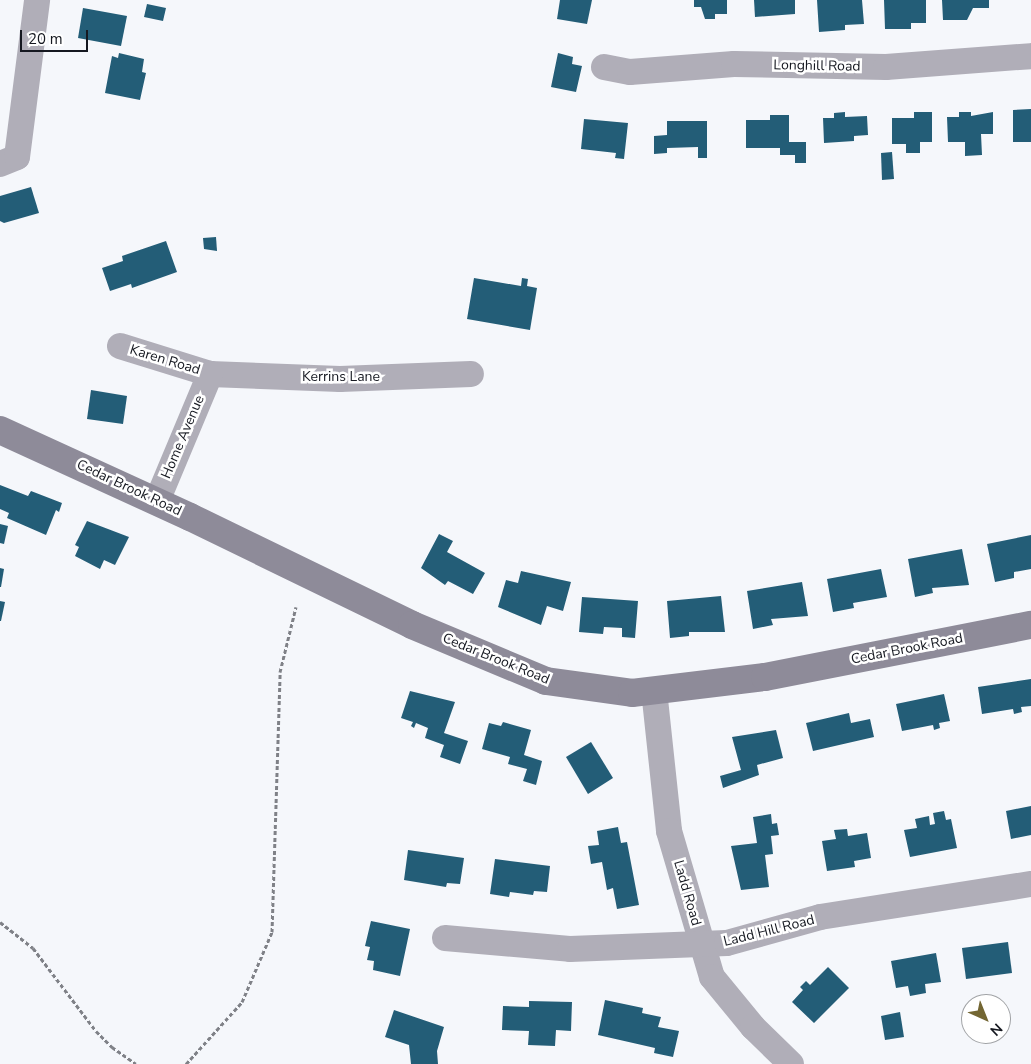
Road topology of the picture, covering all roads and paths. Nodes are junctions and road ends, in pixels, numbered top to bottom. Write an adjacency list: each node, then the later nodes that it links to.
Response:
1 (37, 0): 4 (street)
2 (1031, 56): 3 (street, Longhill Road)
3 (604, 67)
4 (9, 160)
5 (120, 346): 6 (street, Karen Road)
6 (210, 374): 7 (street, Kerrins Lane); 9 (street, Home Avenue)
7 (471, 374)
8 (0, 430): 9 (street, Cedar Brook Road)
9 (157, 501): 12 (street, Cedar Brook Road)
10 (296, 607): 18 (path)
11 (1031, 625): 12 (street, Cedar Brook Road)
12 (654, 690): 16 (street, Ladd Road)
13 (1031, 884): 16 (street, Ladd Hill Road)
14 (0, 922): 17 (path)
15 (445, 938): 16 (street, Ladd Hill Road)
16 (702, 945): 19 (street, Ladd Road)
17 (136, 1064)
18 (186, 1064)
19 (791, 1064)

